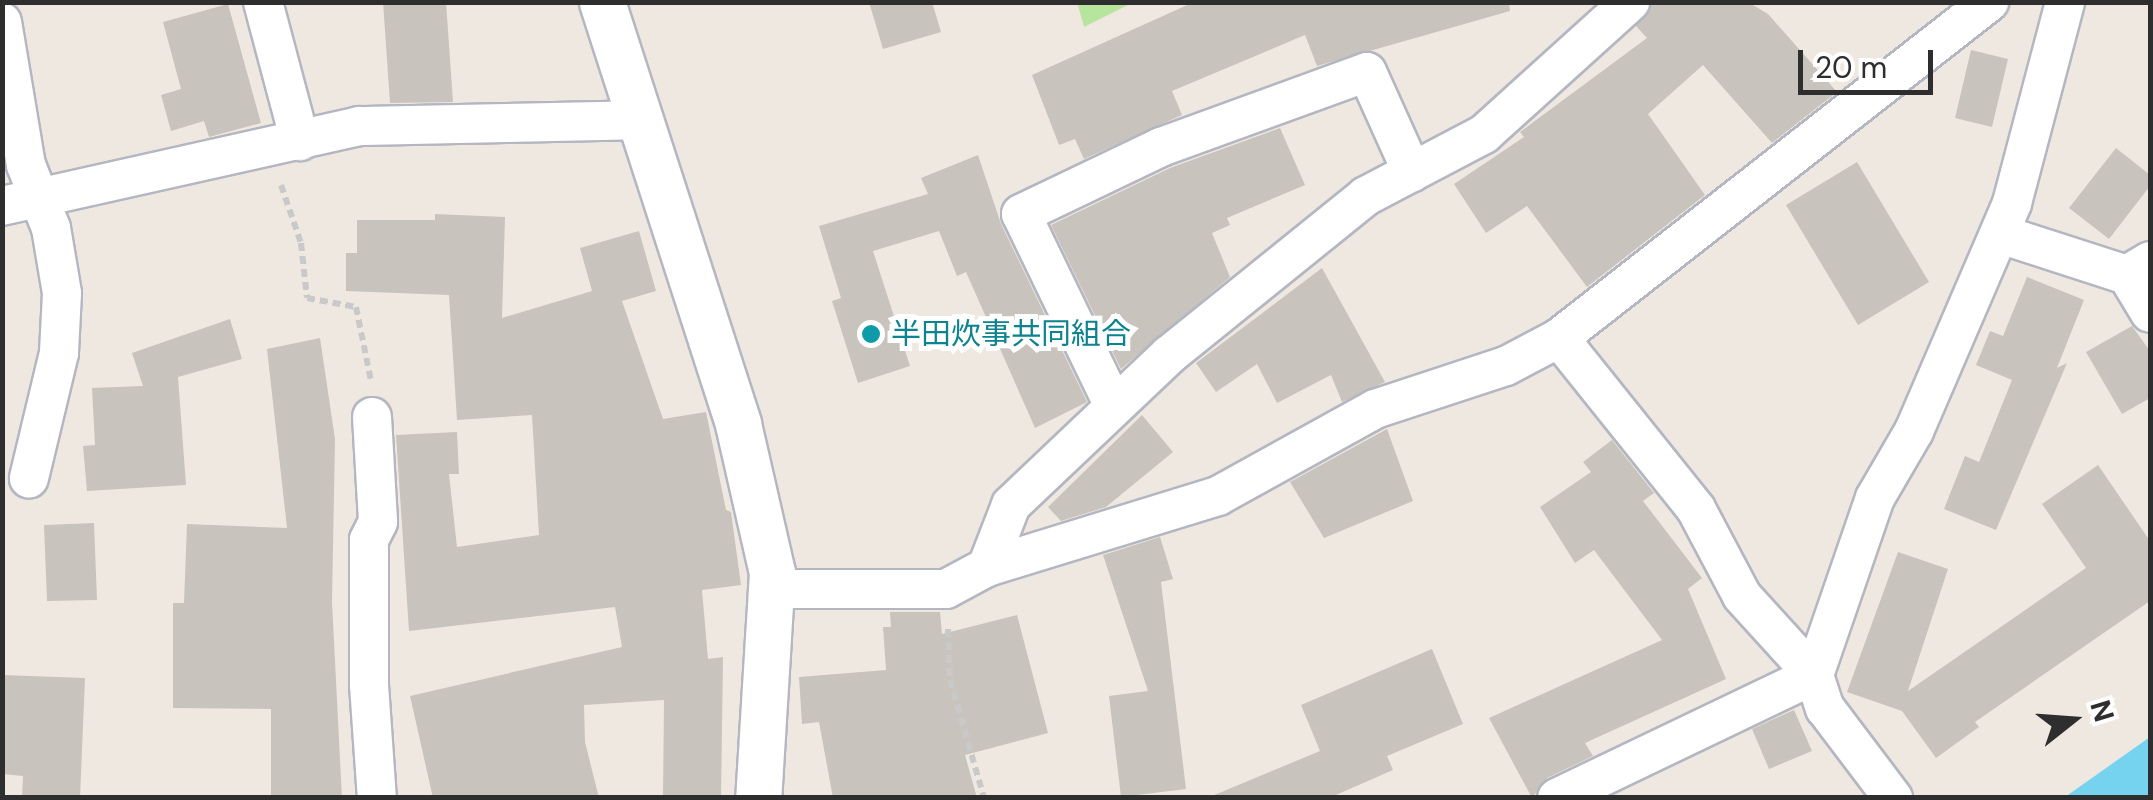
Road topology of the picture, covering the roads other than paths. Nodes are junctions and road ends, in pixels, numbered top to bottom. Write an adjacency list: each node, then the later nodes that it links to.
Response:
1 (263, 2): 8 (street)
2 (602, 2): 7 (street)
3 (1630, 2): 9 (street)
4 (1989, 2): 14 (street)
5 (2065, 2): 11 (street)
6 (2, 22): 10 (street)
7 (641, 120): 8 (street); 19 (street)
8 (284, 145): 10 (street)
9 (1412, 172): 15 (street); 15 (street)
10 (21, 202): 17 (street)
11 (2000, 234): 12 (street); 20 (street)
12 (2139, 268): 13 (street)
13 (2150, 313)
14 (1559, 338): 18 (street); 20 (street)
15 (1113, 404): 18 (street)
16 (372, 417): 21 (street)
17 (29, 478)
18 (987, 567): 19 (street)
19 (775, 588): 22 (street)
20 (1814, 675): 23 (street); 24 (street)
21 (377, 798)
22 (758, 798)
23 (1557, 798)
24 (1893, 798)

